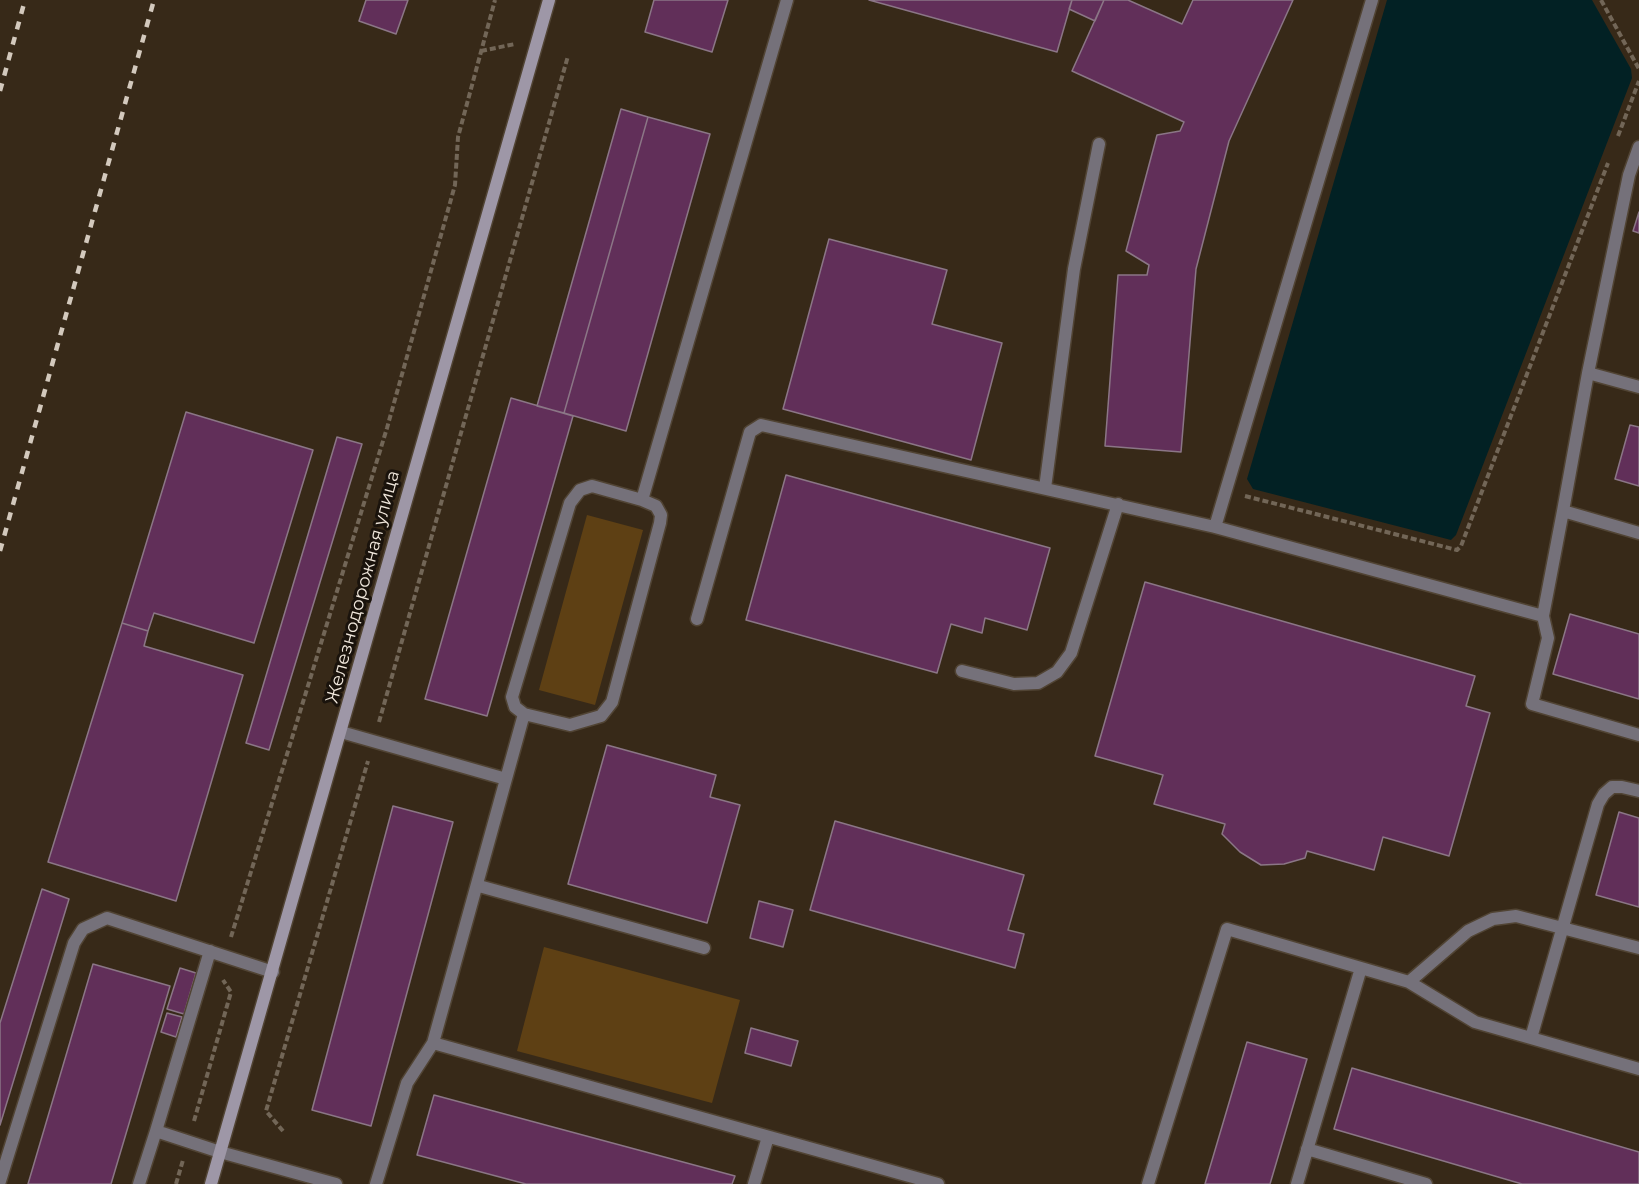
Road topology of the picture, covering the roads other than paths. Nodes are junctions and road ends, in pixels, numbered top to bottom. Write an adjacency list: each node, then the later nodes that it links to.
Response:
1 (549, 0): 18 (main road, Железнодорожная улица)
2 (787, 0): 9 (street)
3 (1372, 0): 12 (street)
4 (1099, 144): 8 (street)
5 (1639, 147): 6 (street)
6 (1588, 373): 7 (street); 11 (street)
7 (1639, 387)
8 (1045, 488): 10 (street); 15 (street)
9 (642, 500): 17 (street); 17 (street)
10 (1118, 504): 12 (street); 16 (street)
11 (1563, 512): 13 (street); 14 (street)
12 (1215, 526): 14 (street)
13 (1639, 533)
14 (1544, 616): 19 (street)
15 (698, 619)
16 (962, 671)
17 (524, 714): 20 (street)
18 (341, 732): 20 (street); 28 (main road, Железнодорожная улица)
19 (1639, 735)
20 (506, 779): 22 (street)
21 (1639, 791): 23 (street)
22 (478, 886): 24 (street); 31 (street)
23 (1564, 927): 25 (street); 29 (street); 30 (street)
24 (704, 948)
25 (1639, 948)
26 (210, 951): 28 (street); 33 (street); 37 (street)
27 (1361, 968): 29 (street); 35 (street); 44 (street)
28 (273, 972): 36 (main road, Железнодорожная улица)
29 (1409, 982): 30 (street)
30 (1531, 1038): 32 (street)
31 (434, 1043): 34 (street); 41 (street)
32 (1639, 1069)
33 (156, 1131): 36 (street); 38 (street)
34 (768, 1137): 42 (street); 43 (street)
35 (1307, 1149): 45 (street); 46 (street)
36 (220, 1152): 39 (main road, Железнодорожная улица); 40 (street)
37 (0, 1181)
38 (139, 1184)
39 (211, 1184)
40 (336, 1184)
41 (376, 1184)
42 (754, 1184)
43 (938, 1184)
44 (1148, 1184)
45 (1297, 1184)
46 (1426, 1184)

